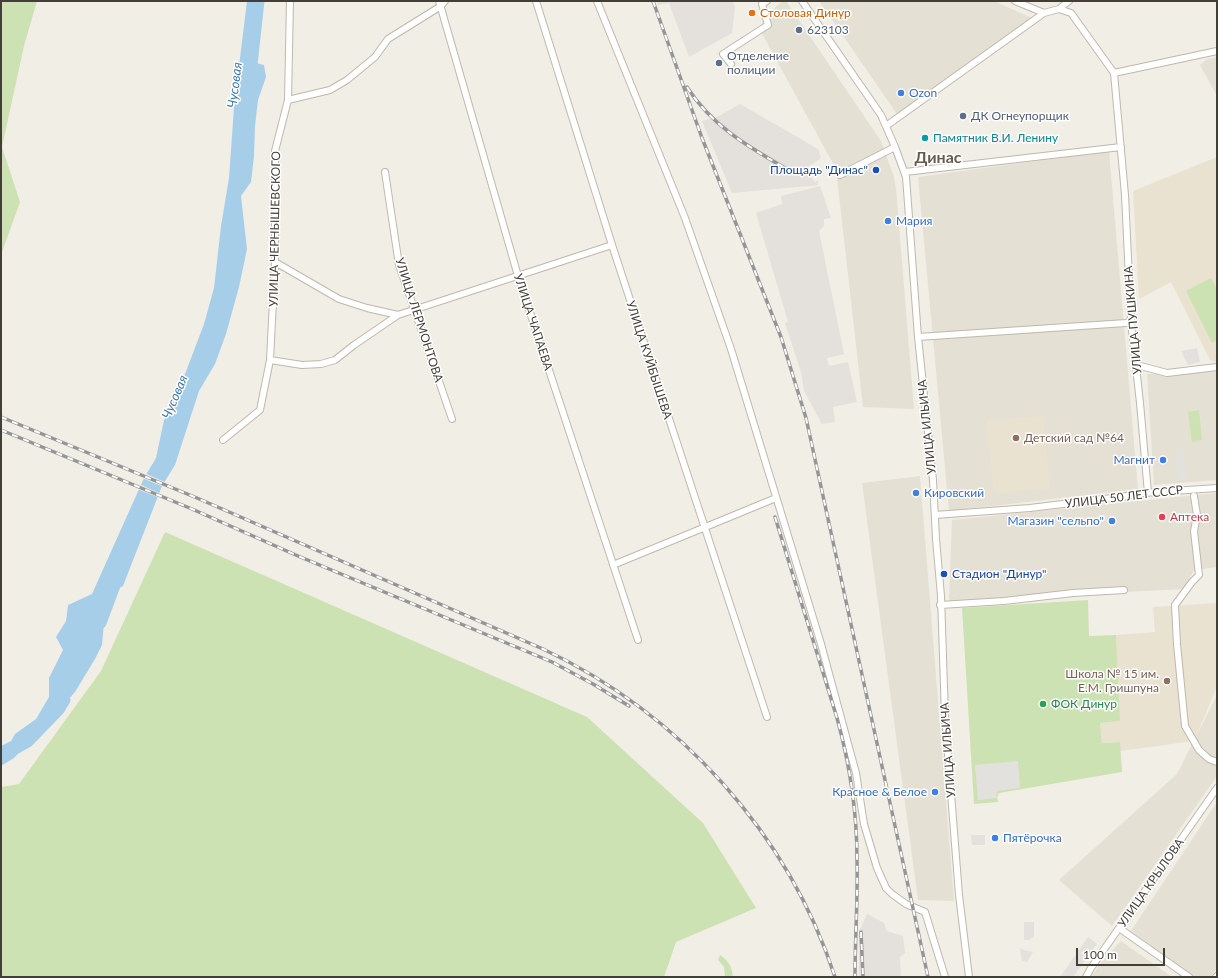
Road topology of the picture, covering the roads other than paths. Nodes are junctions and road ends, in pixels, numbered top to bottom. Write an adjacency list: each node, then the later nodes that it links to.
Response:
1 (290, 1): 14 (street, УЛИЦА ЧЕРНЫШЕВСКОГО)
2 (536, 1): 21 (street, УЛИЦА КУЙБЫШЕВА)
3 (597, 1): 36 (street)
4 (767, 1): 12 (street)
5 (802, 1): 15 (street, УЛИЦА ИЛЬИЧА)
6 (1015, 1): 10 (street)
7 (1069, 1): 9 (street)
8 (442, 3): 14 (street); 23 (street, УЛИЦА ЧАПАЕВА)
9 (1059, 9): 10 (street); 13 (street)
10 (1044, 13): 15 (street)
11 (1217, 51): 13 (street)
12 (731, 64)
13 (1114, 73): 17 (street, УЛИЦА ПУШКИНА)
14 (288, 100): 22 (street, УЛИЦА ЧЕРНЫШЕВСКОГО)
15 (886, 126): 16 (street, УЛИЦА ИЛЬИЧА)
16 (896, 147): 19 (street, УЛИЦА ИЛЬИЧА); 20 (street)
17 (1121, 147): 19 (street); 26 (street, УЛИЦА ПУШКИНА)
18 (384, 172): 24 (street, УЛИЦА ЛЕРМОНТОВА)
19 (905, 172): 27 (street, УЛИЦА ИЛЬИЧА)
20 (840, 175)
21 (612, 245): 23 (street); 38 (street, УЛИЦА КУЙБЫШЕВА)
22 (275, 262): 25 (street); 28 (street, УЛИЦА ЧЕРНЫШЕВСКОГО)
23 (518, 276): 24 (street); 39 (street, УЛИЦА ЧАПАЕВА)
24 (415, 309): 25 (street); 31 (street, УЛИЦА ЛЕРМОНТОВА)
25 (398, 315): 28 (street)
26 (1131, 321): 27 (street); 29 (street, УЛИЦА ПУШКИНА)
27 (918, 337): 37 (street, УЛИЦА ИЛЬИЧА)
28 (270, 360): 32 (street, УЛИЦА ЧЕРНЫШЕВСКОГО)
29 (1137, 366): 30 (street); 34 (street, УЛИЦА ПУШКИНА)
30 (1217, 367)
31 (452, 419)
32 (223, 440)
33 (1217, 488): 34 (street, УЛИЦА 50 ЛЕТ СССР)
34 (1148, 493): 37 (street, УЛИЦА 50 ЛЕТ СССР)
35 (1194, 496): 44 (street)
36 (776, 498): 38 (street); 47 (street)
37 (935, 515): 41 (street, УЛИЦА ИЛЬИЧА)
38 (704, 528): 39 (street); 43 (street, УЛИЦА КУЙБЫШЕВА)
39 (613, 564): 42 (street, УЛИЦА ЧАПАЕВА)
40 (1124, 590): 41 (street)
41 (940, 605): 48 (street, УЛИЦА ИЛЬИЧА)
42 (638, 640)
43 (767, 717)
44 (1217, 762)
45 (1217, 788): 46 (street, УЛИЦА КРЫЛОВА)
46 (1119, 928): 49 (street, УЛИЦА КРЫЛОВА); 50 (street)
47 (945, 977)
48 (969, 977)
49 (1086, 977)
50 (1188, 977)

